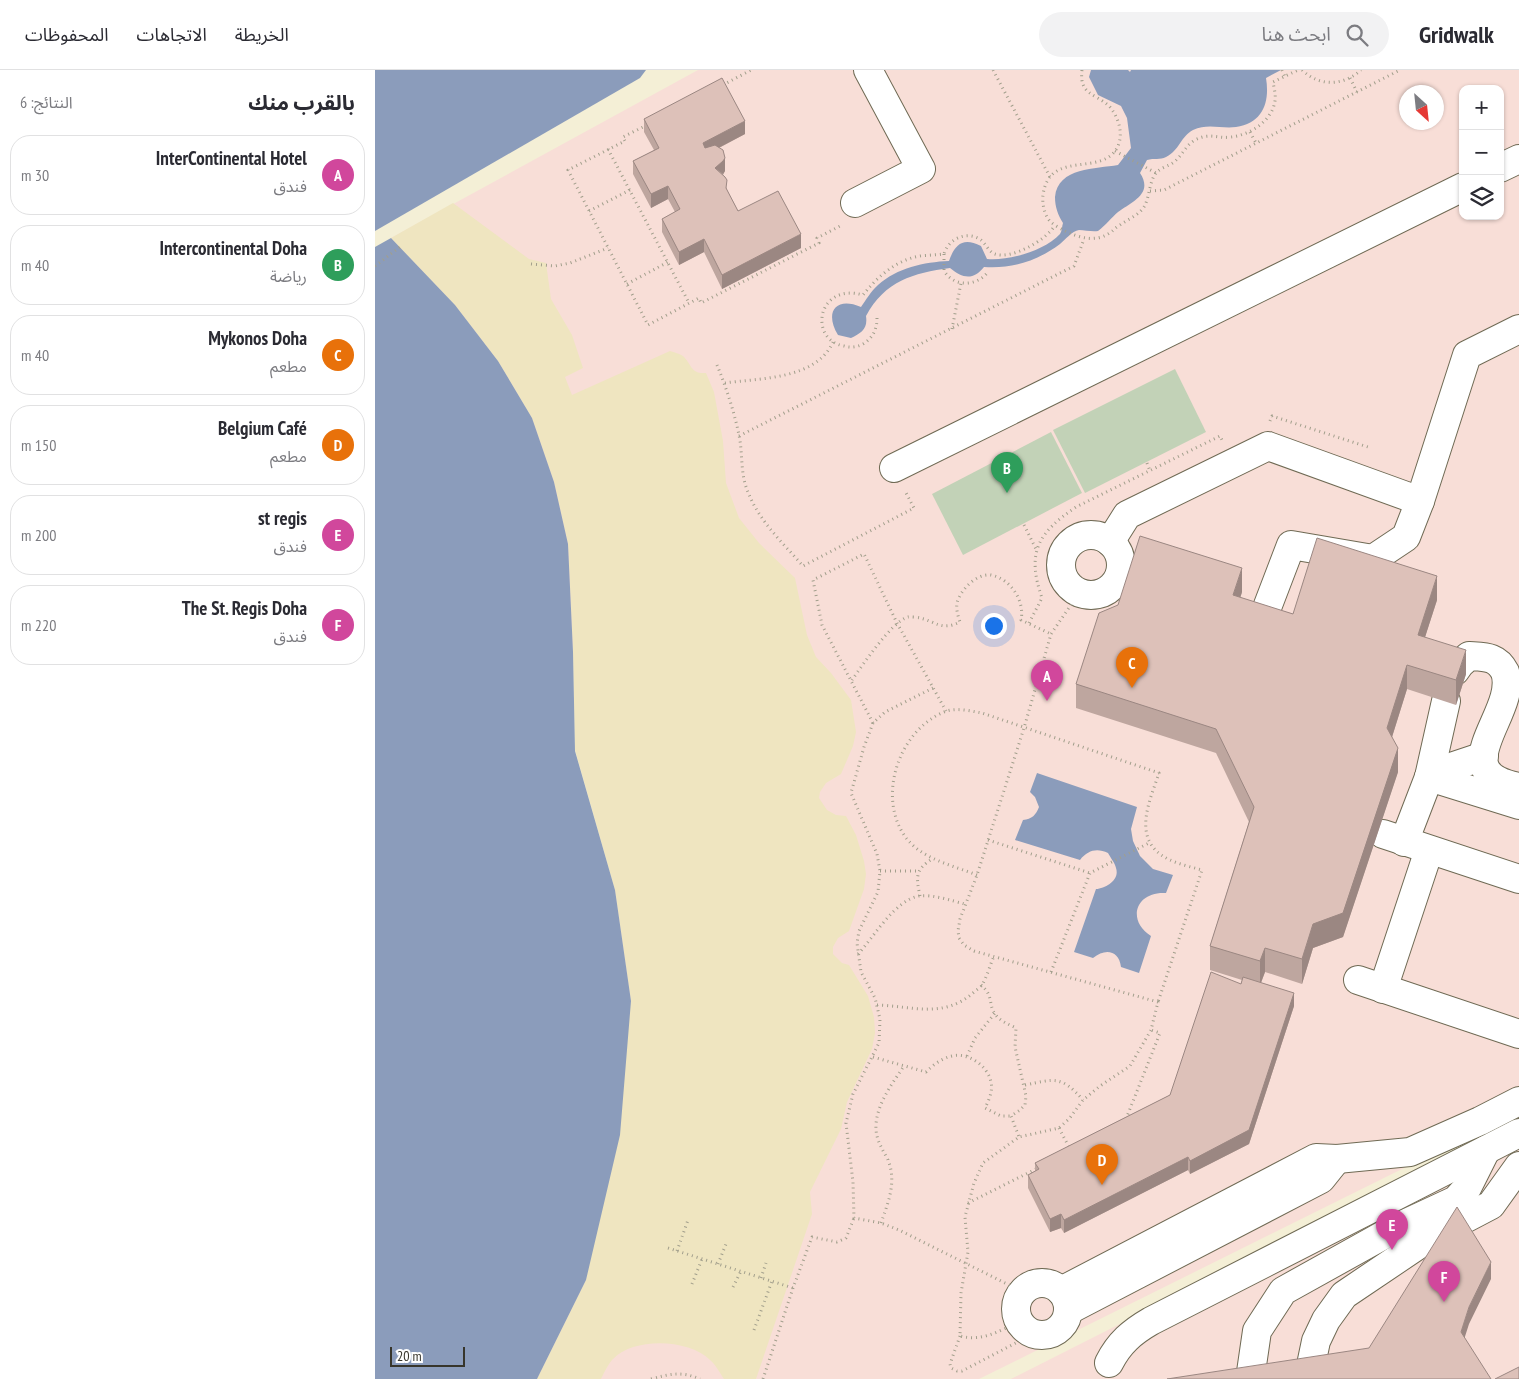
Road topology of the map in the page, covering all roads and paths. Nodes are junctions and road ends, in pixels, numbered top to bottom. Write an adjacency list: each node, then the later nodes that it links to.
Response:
1 (751, 70): 10 (path)
2 (868, 70): 25 (street)
3 (993, 70): 20 (path)
4 (1081, 70): 16 (path)
5 (1300, 70): 8 (path); 9 (path)
6 (1361, 70): 9 (path)
7 (1400, 70): 11 (path)
8 (1283, 73): 13 (path)
9 (1350, 78): 11 (path)
10 (717, 88)
11 (1357, 92): 14 (path)
12 (649, 124): 15 (path)
13 (1250, 132): 14 (path); 19 (path)
14 (1256, 143): 23 (path)
15 (609, 149): 22 (path); 24 (path)
16 (1115, 151): 19 (path); 20 (path)
17 (1519, 159): 18 (street)
18 (1504, 166)
19 (1156, 173): 23 (path)
20 (1050, 177): 26 (path)
21 (1459, 189): 46 (street)
22 (630, 190): 24 (path); 31 (path)
23 (1150, 190): 27 (path)
24 (589, 211): 29 (path)
25 (852, 212): 37 (path)
26 (1056, 226): 27 (path); 30 (path)
27 (1084, 239): 40 (path)
28 (400, 247): 33 (path)
29 (608, 248): 32 (path); 36 (path)
30 (944, 256): 35 (path); 41 (path)
31 (667, 262): 36 (path); 37 (path)
32 (531, 264)
33 (375, 266)
34 (988, 272): 35 (path)
35 (961, 283): 40 (path)
36 (627, 284): 37 (path)
37 (689, 303)
38 (877, 318): 41 (path)
39 (1519, 328): 48 (street)
40 (952, 330): 44 (path)
41 (833, 342): 43 (path)
42 (717, 365): 43 (path)
43 (725, 383): 44 (path)
44 (739, 436): 46 (path)
45 (1147, 463): 47 (path)
46 (894, 468)
47 (1150, 471)
48 (1420, 501): 50 (street); 53 (street)
49 (1024, 525): 51 (path)
50 (1110, 542): 52 (street); 52 (street)
51 (1037, 551)
52 (1079, 593): 55 (path)
53 (1265, 613)
54 (897, 623): 55 (path); 57 (path); 57 (path); 58 (path)
55 (1051, 634): 62 (path)
56 (1455, 671): 63 (street)
57 (852, 680): 61 (path)
58 (933, 688): 60 (path); 61 (path)
59 (1446, 701): 64 (street)
60 (946, 711): 62 (path); 70 (path)
61 (873, 723): 71 (path)
62 (1024, 728): 67 (path); 69 (path)
63 (1483, 756): 64 (street); 65 (street)
64 (1429, 777): 66 (street); 68 (street)
65 (1519, 787)
66 (1519, 805)
67 (988, 840): 73 (path); 74 (path)
68 (1405, 842): 75 (street); 83 (street)
69 (1149, 843): 73 (path); 84 (path)
70 (933, 858): 72 (path); 74 (path)
71 (881, 871): 72 (path); 78 (path)
72 (918, 871): 76 (path)
73 (1090, 873): 80 (path)
74 (977, 875): 77 (path)
75 (1519, 879)
76 (921, 896): 77 (path); 78 (path)
77 (965, 904): 79 (path)
78 (857, 954): 85 (path)
79 (994, 956): 80 (path); 82 (path)
80 (1051, 972): 84 (path)
81 (1358, 980): 83 (street)
82 (981, 985): 85 (path); 86 (path)
83 (1383, 989): 88 (street)
84 (1158, 1002): 87 (path)
85 (877, 1004): 90 (path)
86 (995, 1013): 89 (path); 92 (path)
87 (1151, 1030): 93 (path); 96 (path)
88 (1519, 1034)
89 (967, 1056): 91 (path); 95 (path)
90 (873, 1057): 91 (path); 105 (path)
91 (904, 1066): 107 (path)
92 (1025, 1085): 93 (path); 95 (path)
93 (1083, 1100): 97 (path)
94 (1519, 1101): 122 (street)
95 (1011, 1116): 99 (path)
96 (1121, 1125)
97 (1059, 1128): 99 (path); 101 (path)
98 (1519, 1133): 100 (street)
99 (1019, 1137): 104 (path)
100 (1485, 1150): 126 (street); 131 (street)
101 (1071, 1151)
102 (1045, 1164): 104 (path)
103 (1519, 1166): 127 (street)
104 (968, 1203): 114 (path)
105 (854, 1218): 107 (path); 120 (path)
106 (687, 1220): 110 (path)
107 (881, 1223): 114 (path)
108 (726, 1244): 112 (path)
109 (668, 1248): 110 (path)
110 (677, 1251): 111 (path)
111 (702, 1259): 112 (path); 118 (path)
112 (718, 1264): 115 (path)
113 (767, 1264): 116 (path)
114 (966, 1264): 121 (path); 125 (path)
115 (741, 1271): 116 (path); 119 (path)
116 (761, 1278): 117 (path)
117 (772, 1281): 120 (path); 124 (path)
118 (692, 1284)
119 (733, 1287)
120 (793, 1288): 130 (path)
121 (1023, 1292): 122 (street); 123 (street)
122 (1065, 1300): 123 (street)
123 (1026, 1328): 125 (path); 125 (path)
124 (754, 1330)
125 (960, 1336)
126 (1109, 1363)
127 (1311, 1365)
128 (651, 1379): 129 (path)
129 (700, 1379)
130 (763, 1379)
131 (1250, 1379)

